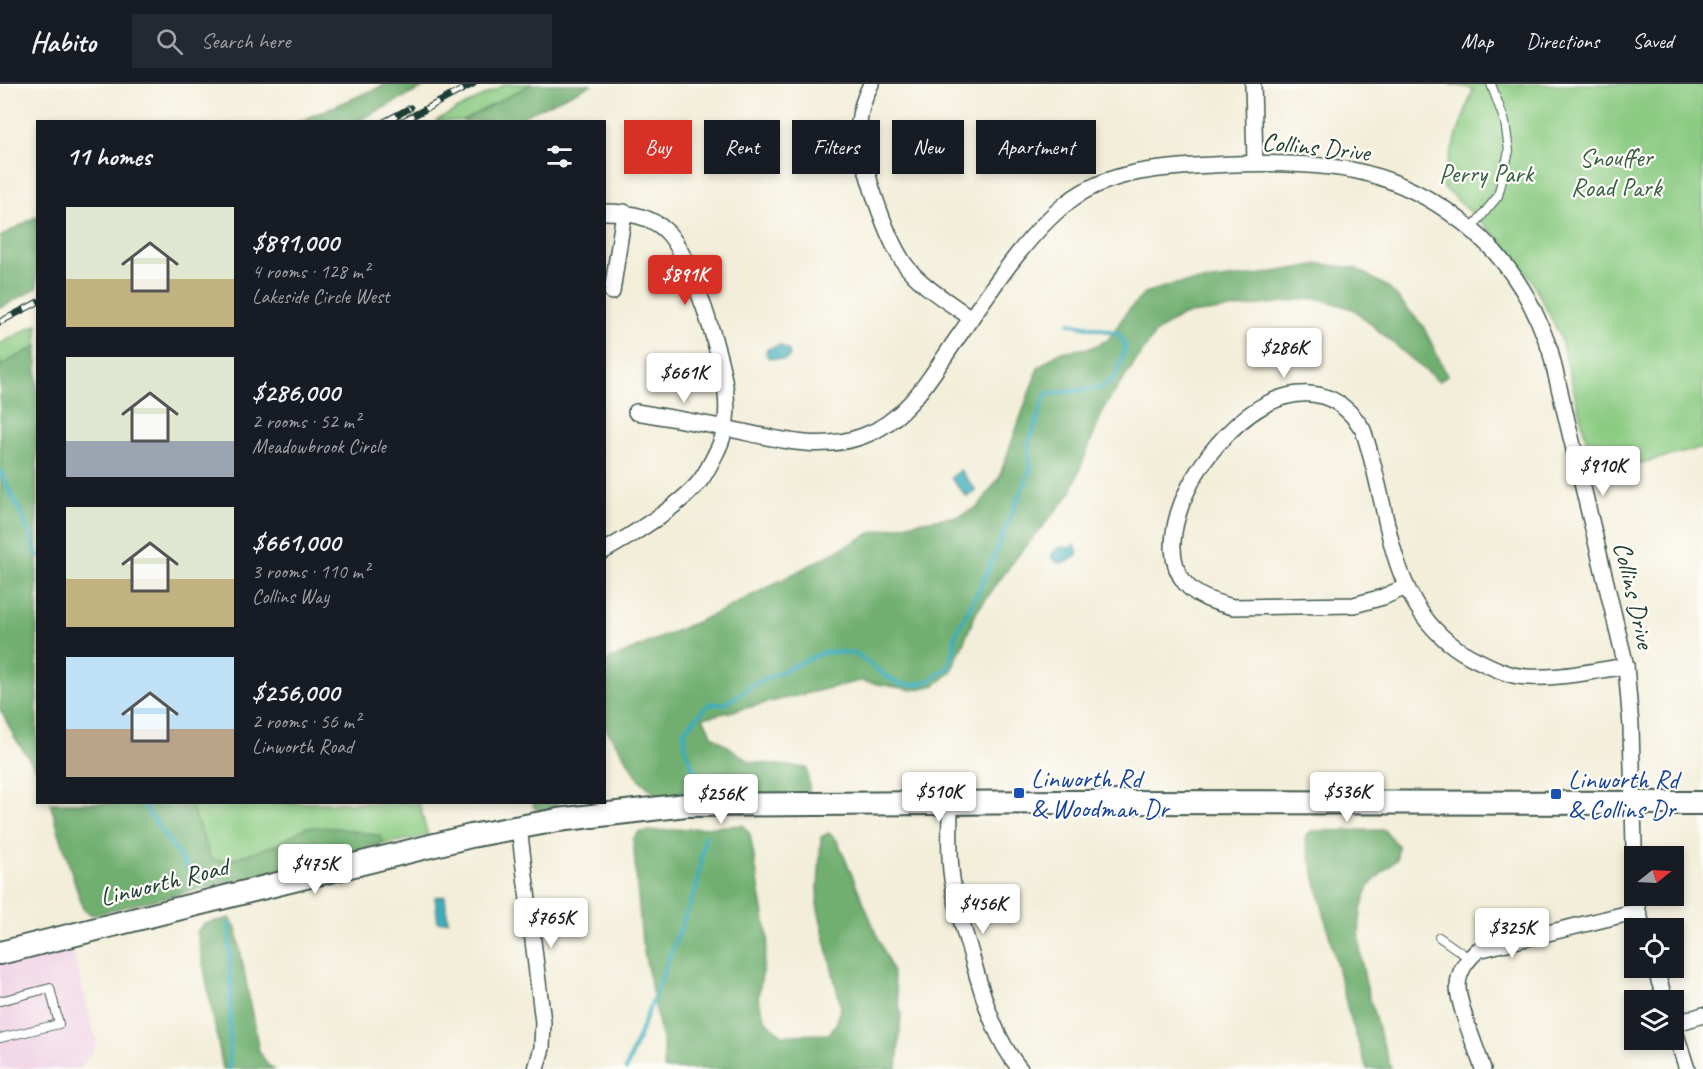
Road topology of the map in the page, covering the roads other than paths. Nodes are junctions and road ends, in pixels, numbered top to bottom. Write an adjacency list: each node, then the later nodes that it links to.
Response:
1 (871, 84): 9 (street)
2 (1253, 84): 4 (street)
3 (1491, 84): 7 (lane)
4 (1255, 163): 7 (street, Collins Drive); 9 (street, Collins Drive)
5 (606, 212): 6 (street)
6 (624, 212): 8 (street); 11 (street)
7 (1471, 229): 14 (street, Collins Drive)
8 (612, 292)
9 (971, 318): 11 (street, Collins Drive)
10 (636, 412): 11 (street, Collins Drive)
11 (725, 428): 12 (street)
12 (606, 550)
13 (1406, 586): 13 (street); 14 (street)
14 (1626, 666): 17 (street, Collins Drive)
15 (950, 803): 17 (main road, Linworth Road); 18 (main road, Linworth Road); 32 (street)
16 (1703, 803): 17 (main road, Linworth Road)
17 (1633, 804): 19 (street, Collins Drive)
18 (519, 827): 24 (main road, Linworth Road); 31 (street)
19 (1634, 846)
20 (1637, 906): 21 (street)
21 (1638, 912): 22 (street); 25 (street)
22 (1640, 918)
23 (1439, 937): 25 (lane)
24 (0, 952)
25 (1468, 958): 33 (street)
26 (0, 1000): 29 (lane)
27 (1703, 1015): 28 (street)
28 (1684, 1022)
29 (0, 1038)
30 (1681, 1050): 34 (street)
31 (536, 1069)
32 (1020, 1069)
33 (1483, 1069)
34 (1687, 1069)

